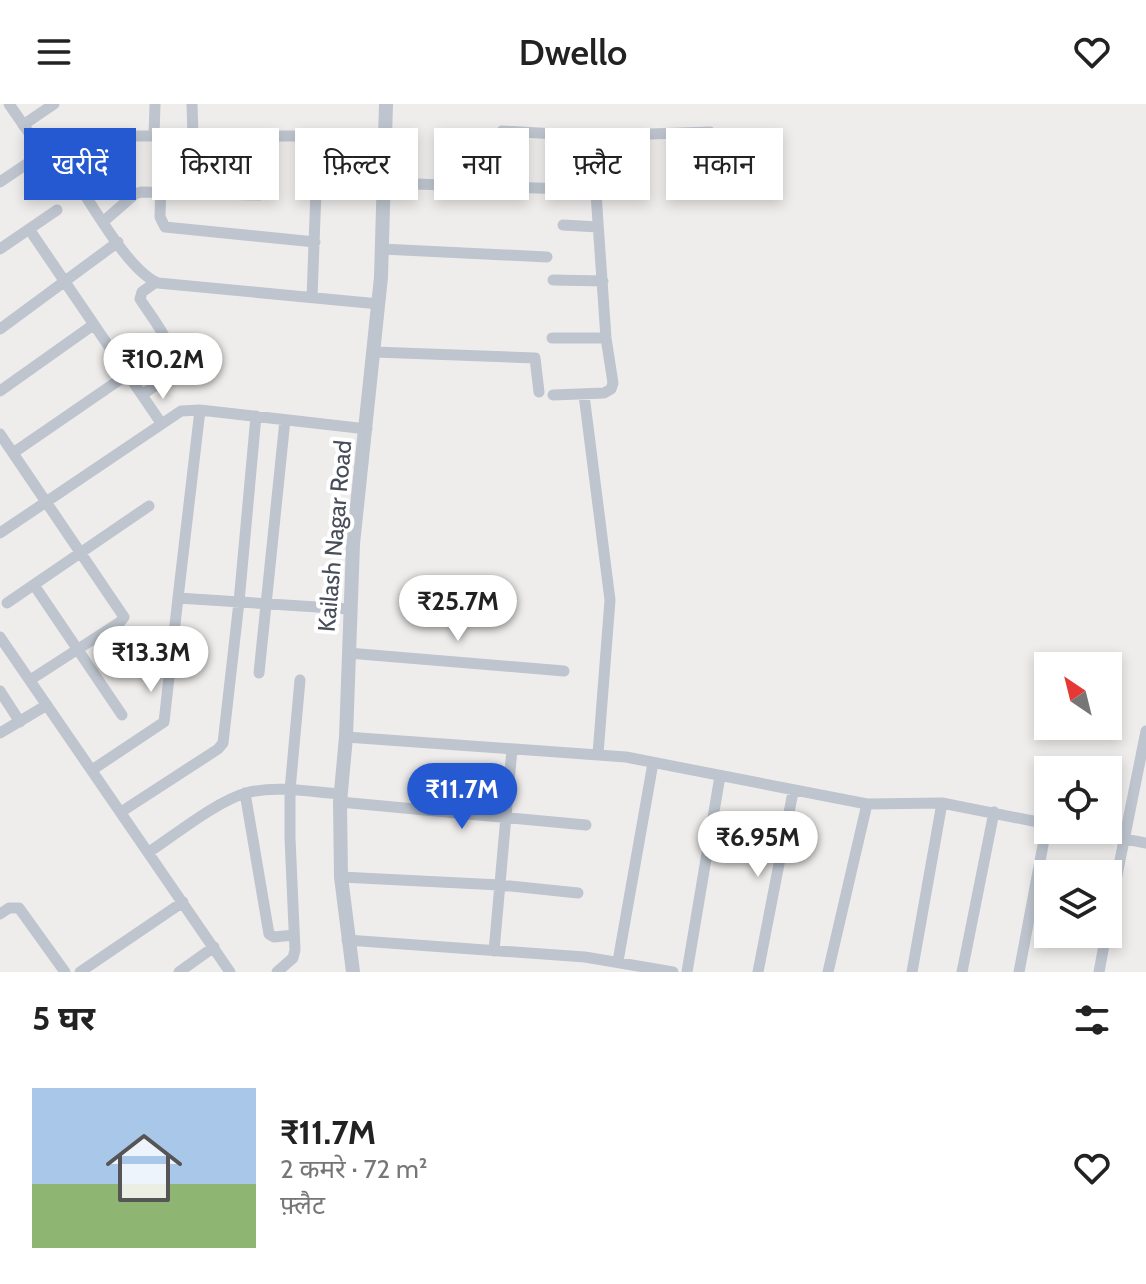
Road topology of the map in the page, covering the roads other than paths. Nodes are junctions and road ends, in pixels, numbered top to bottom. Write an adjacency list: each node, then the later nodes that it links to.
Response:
1 (9, 104): 6 (street)
2 (54, 104): 6 (street)
3 (155, 104): 8 (street)
4 (192, 104): 9 (street)
5 (386, 104): 10 (street, Kailash Nagar Road)
6 (23, 125): 7 (street)
7 (25, 128)
8 (157, 128)
9 (193, 128)
10 (385, 128)
11 (24, 166): 12 (street)
12 (0, 182)
13 (418, 184): 14 (street)
14 (545, 188)
15 (152, 193): 22 (street)
16 (89, 200): 22 (street)
17 (161, 200): 27 (street)
18 (316, 200): 27 (street)
19 (385, 200): 29 (street, Kailash Nagar Road)
20 (595, 200): 24 (street)
21 (57, 210): 25 (street)
22 (104, 221): 26 (street)
23 (563, 225): 24 (street)
24 (598, 227): 32 (street)
25 (29, 229): 28 (street); 33 (street)
26 (118, 242): 33 (street); 34 (street)
27 (315, 242): 35 (street)
28 (0, 249)
29 (382, 249): 30 (street); 36 (street, Kailash Nagar Road)
30 (547, 257)
31 (553, 280): 32 (street)
32 (603, 281): 40 (street)
33 (65, 282): 37 (street); 38 (street)
34 (156, 282): 35 (street); 45 (street)
35 (312, 298): 36 (street)
36 (379, 304): 41 (street, Kailash Nagar Road)
37 (93, 325): 42 (street); 43 (street)
38 (0, 329)
39 (552, 338): 40 (street)
40 (606, 338): 47 (street)
41 (375, 352): 44 (street); 52 (street, Kailash Nagar Road)
42 (128, 374): 45 (street); 54 (street)
43 (0, 391)
44 (539, 392)
45 (142, 395): 51 (street)
46 (553, 395): 47 (street)
47 (584, 395): 80 (street)
48 (200, 410): 49 (street); 51 (street); 60 (street)
49 (256, 416): 50 (street); 61 (street)
50 (285, 420): 52 (street); 63 (street)
51 (161, 423): 55 (street)
52 (367, 429): 64 (street, Kailash Nagar Road)
53 (0, 434): 54 (street)
54 (13, 453): 55 (street)
55 (47, 501): 57 (street); 58 (street)
56 (149, 506): 58 (street)
57 (0, 533)
58 (83, 553): 59 (street); 66 (street)
59 (34, 585): 62 (street); 66 (street)
60 (178, 598): 61 (street); 82 (street)
61 (239, 602): 63 (street); 90 (street)
62 (7, 603)
63 (266, 604): 64 (street); 69 (street)
64 (349, 609): 67 (street, Kailash Nagar Road)
65 (0, 637): 70 (street)
66 (79, 649): 70 (street); 74 (street)
67 (348, 653): 68 (street); 78 (street, Kailash Nagar Road)
68 (564, 671)
69 (259, 673)
70 (30, 680): 73 (street)
71 (300, 680): 84 (street)
72 (0, 691): 75 (street)
73 (47, 705): 75 (street); 82 (street)
74 (122, 715)
75 (20, 722): 77 (street)
76 (1146, 731): 95 (street)
77 (0, 733)
78 (346, 737): 79 (street); 87 (street, Kailash Nagar Road)
79 (512, 749): 80 (street); 92 (street)
80 (598, 754): 81 (street)
81 (653, 763): 83 (street); 109 (street)
82 (92, 770): 90 (street)
83 (720, 776): 85 (street); 117 (street)
84 (290, 790): 86 (street); 87 (street); 104 (street)
85 (793, 792): 89 (street); 118 (street)
86 (245, 793): 98 (street); 104 (street)
87 (341, 798): 92 (street); 99 (street, Kailash Nagar Road)
88 (942, 803): 89 (street); 91 (street); 120 (street)
89 (867, 804): 119 (street)
90 (121, 812): 98 (street)
91 (994, 812): 93 (street); 121 (street)
92 (506, 817): 94 (street); 100 (street)
93 (1034, 821)
94 (586, 825)
95 (1122, 839): 96 (street)
96 (1146, 843)
97 (1044, 844): 122 (street)
98 (149, 852): 102 (street)
99 (341, 877): 100 (street); 105 (street, Kailash Nagar Road)
100 (500, 885): 101 (street); 108 (street)
101 (578, 893)
102 (183, 902): 106 (street); 111 (street)
103 (0, 914): 110 (street)
104 (294, 935): 114 (street)
105 (347, 940): 108 (street); 115 (street, Kailash Nagar Road)
106 (214, 947): 112 (street); 113 (street)
107 (1103, 948): 123 (street)
108 (494, 951): 109 (street)
109 (618, 961): 116 (street)
110 (65, 972)
111 (80, 972)
112 (179, 972)
113 (230, 972)
114 (277, 972)
115 (353, 972)
116 (673, 972)
117 (687, 972)
118 (758, 972)
119 (828, 972)
120 (912, 972)
121 (962, 972)
122 (1019, 972)
123 (1099, 972)

